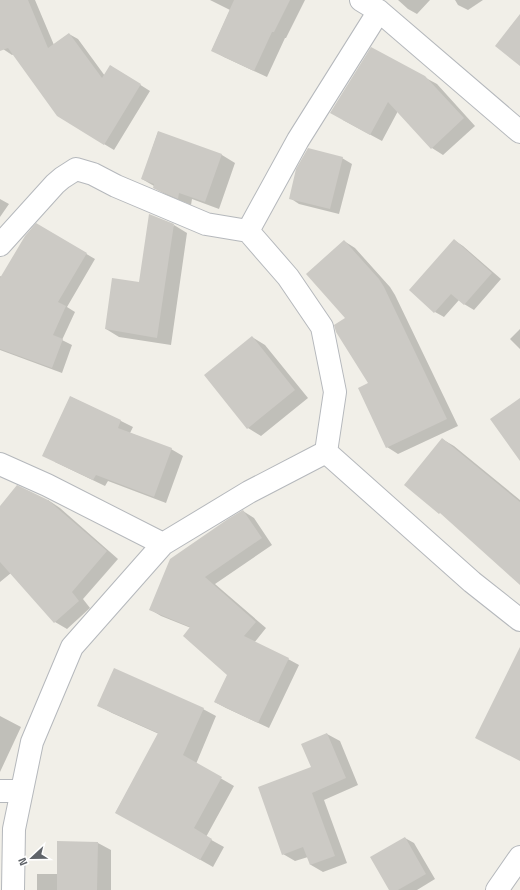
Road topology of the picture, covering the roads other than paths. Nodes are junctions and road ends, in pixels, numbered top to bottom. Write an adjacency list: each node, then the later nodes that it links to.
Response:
1 (370, 5): 2 (street); 3 (street)
2 (520, 132)
3 (248, 231): 4 (street); 5 (street)
4 (0, 245)
5 (326, 452): 7 (street); 8 (street)
6 (0, 464): 7 (street)
7 (163, 544): 10 (street)
8 (520, 620)
9 (0, 791): 10 (street)
10 (21, 791): 12 (street)
11 (520, 857): 13 (street)
12 (13, 890)
13 (497, 890)

